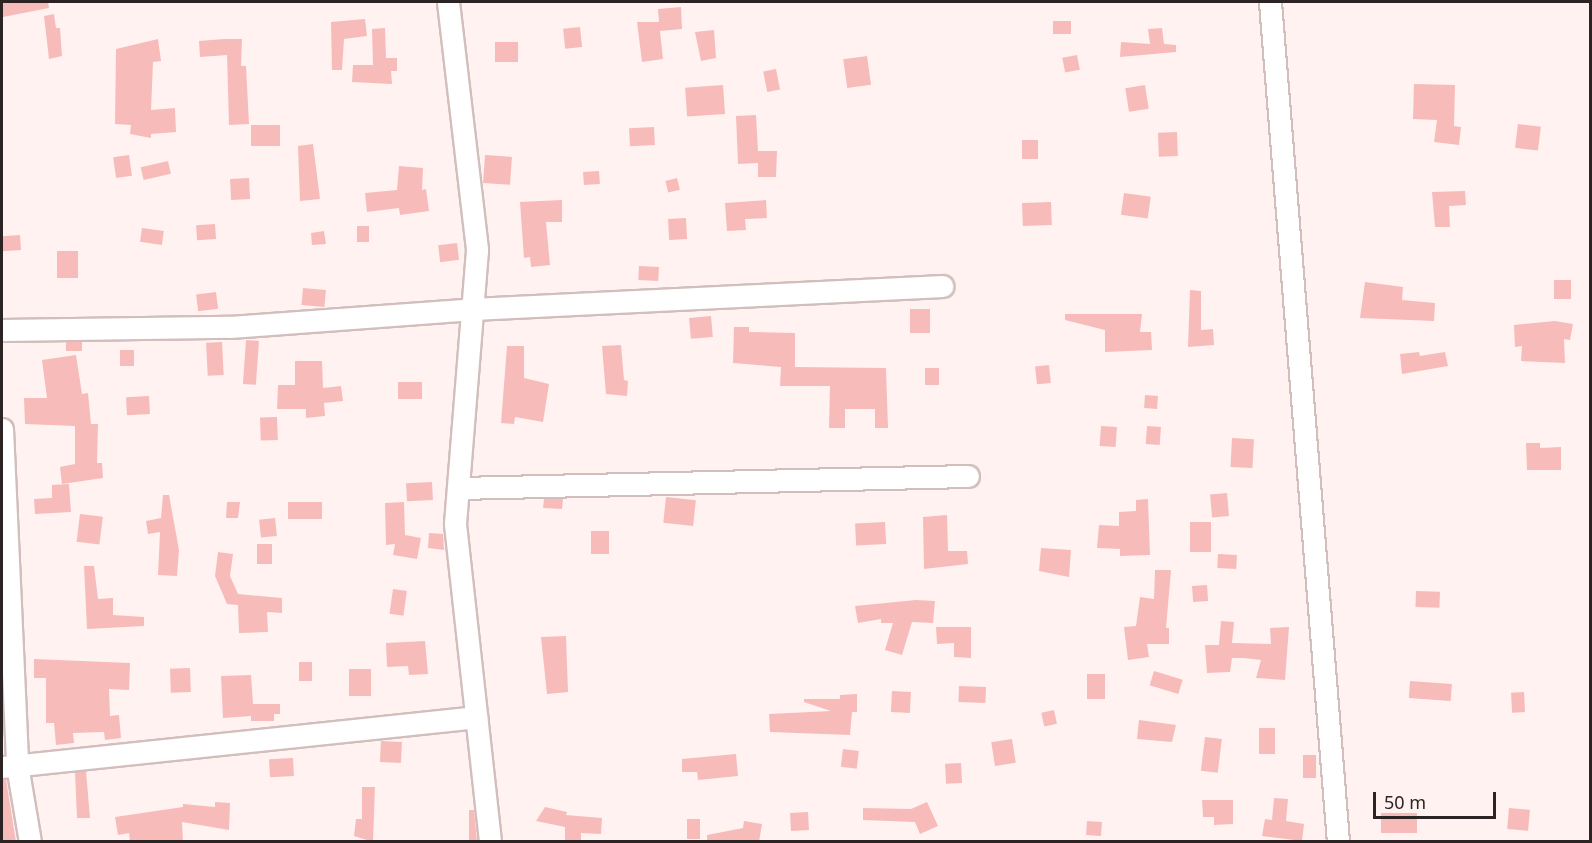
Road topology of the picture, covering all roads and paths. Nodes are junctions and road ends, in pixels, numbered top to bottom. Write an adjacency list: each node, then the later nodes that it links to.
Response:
1 (448, 2): 4 (street)
2 (1270, 2): 13 (street)
3 (942, 286): 4 (street)
4 (473, 309): 5 (street); 8 (street)
5 (2, 330)
6 (2, 429): 10 (street)
7 (968, 476): 8 (street)
8 (459, 488): 9 (street)
9 (476, 717): 10 (street); 12 (street)
10 (9, 766): 11 (street)
11 (30, 842)
12 (490, 842)
13 (1338, 842)

